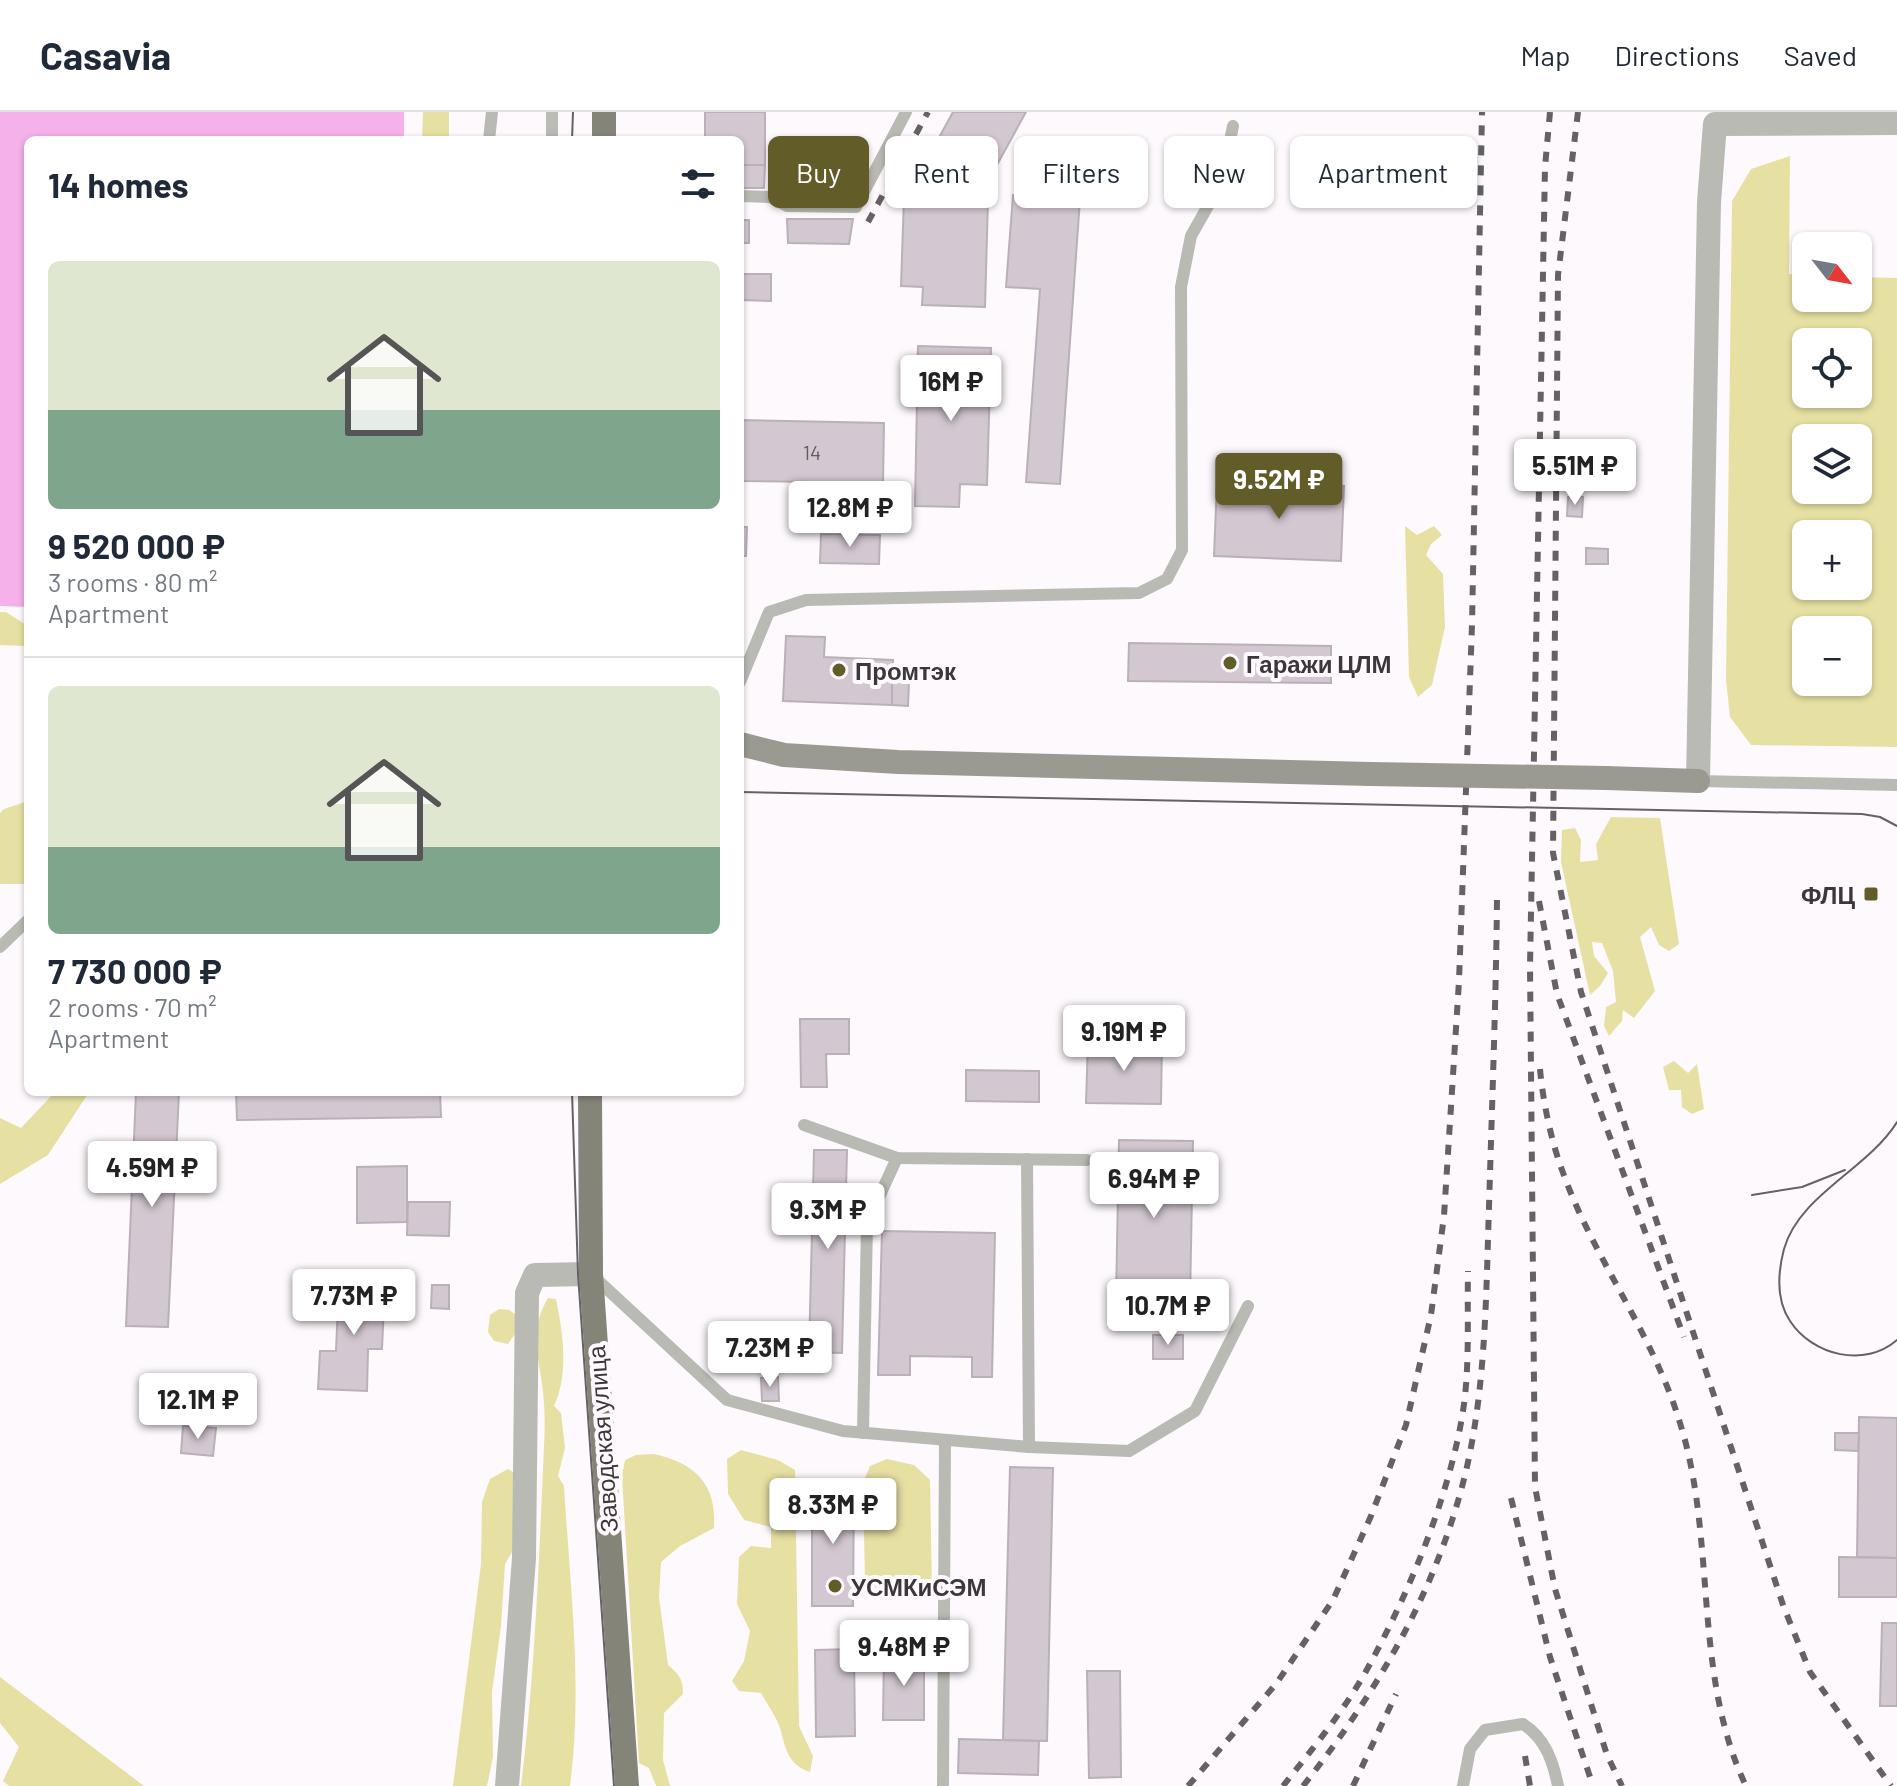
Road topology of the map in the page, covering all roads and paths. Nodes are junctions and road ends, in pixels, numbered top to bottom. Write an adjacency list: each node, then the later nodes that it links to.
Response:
1 (492, 112): 9 (lane)
2 (552, 112): 10 (lane)
3 (604, 112): 11 (main road)
4 (906, 112): 12 (lane)
5 (1716, 118): 6 (street); 15 (street)
6 (1758, 118): 7 (street)
7 (1897, 123)
8 (1233, 126): 13 (lane)
9 (489, 136)
10 (552, 136)
11 (604, 136)
12 (744, 196)
13 (744, 672)
14 (744, 745): 15 (street, bridge)
15 (1698, 781): 16 (lane)
16 (1897, 785)
17 (24, 924): 18 (lane)
18 (0, 947)
19 (590, 1096): 24 (main road, Заводская улица)
20 (804, 1125): 21 (lane)
21 (897, 1158): 22 (lane); 26 (lane)
22 (1027, 1159): 23 (lane); 28 (lane)
23 (1087, 1160)
24 (591, 1274): 26 (lane); 29 (street); 30 (main road, Заводская улица)
25 (1248, 1306): 28 (lane)
26 (863, 1433): 27 (lane)
27 (945, 1440): 28 (lane); 31 (lane)
28 (1029, 1447)
29 (507, 1786)
30 (627, 1786)
31 (943, 1786)
32 (1463, 1786): 33 (lane)
33 (1558, 1786)

